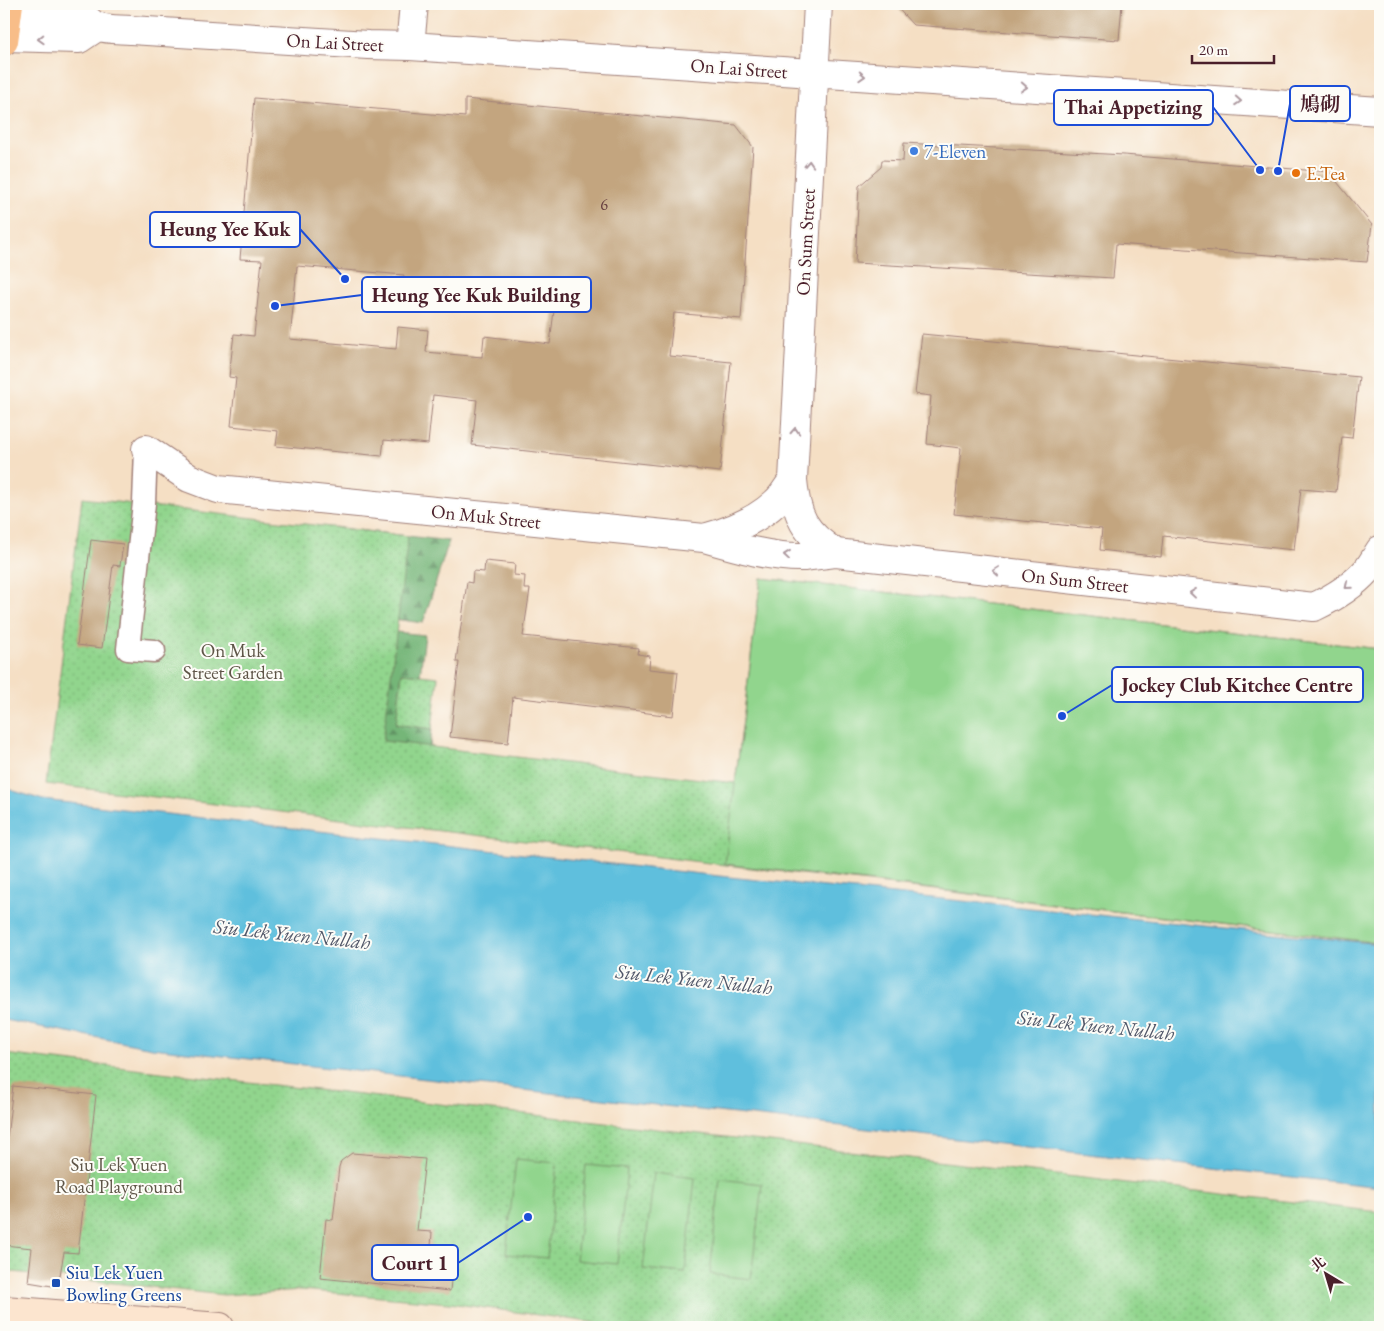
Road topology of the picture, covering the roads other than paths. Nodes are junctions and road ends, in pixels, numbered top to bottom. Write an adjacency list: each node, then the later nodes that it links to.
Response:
1 (414, 4): 7 (street)
2 (818, 4): 8 (street, On Sum Street)
3 (7, 7): 4 (street, On Lai Street); 5 (main road)
4 (98, 27): 5 (street, one-way to 5); 7 (street, On Lai Street)
5 (4, 37): 6 (main road)
6 (4, 41)
7 (410, 46): 8 (street, On Lai Street)
8 (813, 73): 9 (street, On Lai Street, one-way to 9); 11 (street, On Sum Street, one-way to 8)
9 (1380, 111)
10 (146, 449): 12 (street, On Muk Street); 15 (street)
11 (793, 480): 12 (street); 14 (street, On Sum Street)
12 (704, 538): 14 (street, On Muk Street, one-way to 12)
13 (1380, 550): 14 (street, On Sum Street, one-way to 14)
14 (836, 553)
15 (154, 651)
16 (4, 1310): 17 (main road)
17 (220, 1327)

